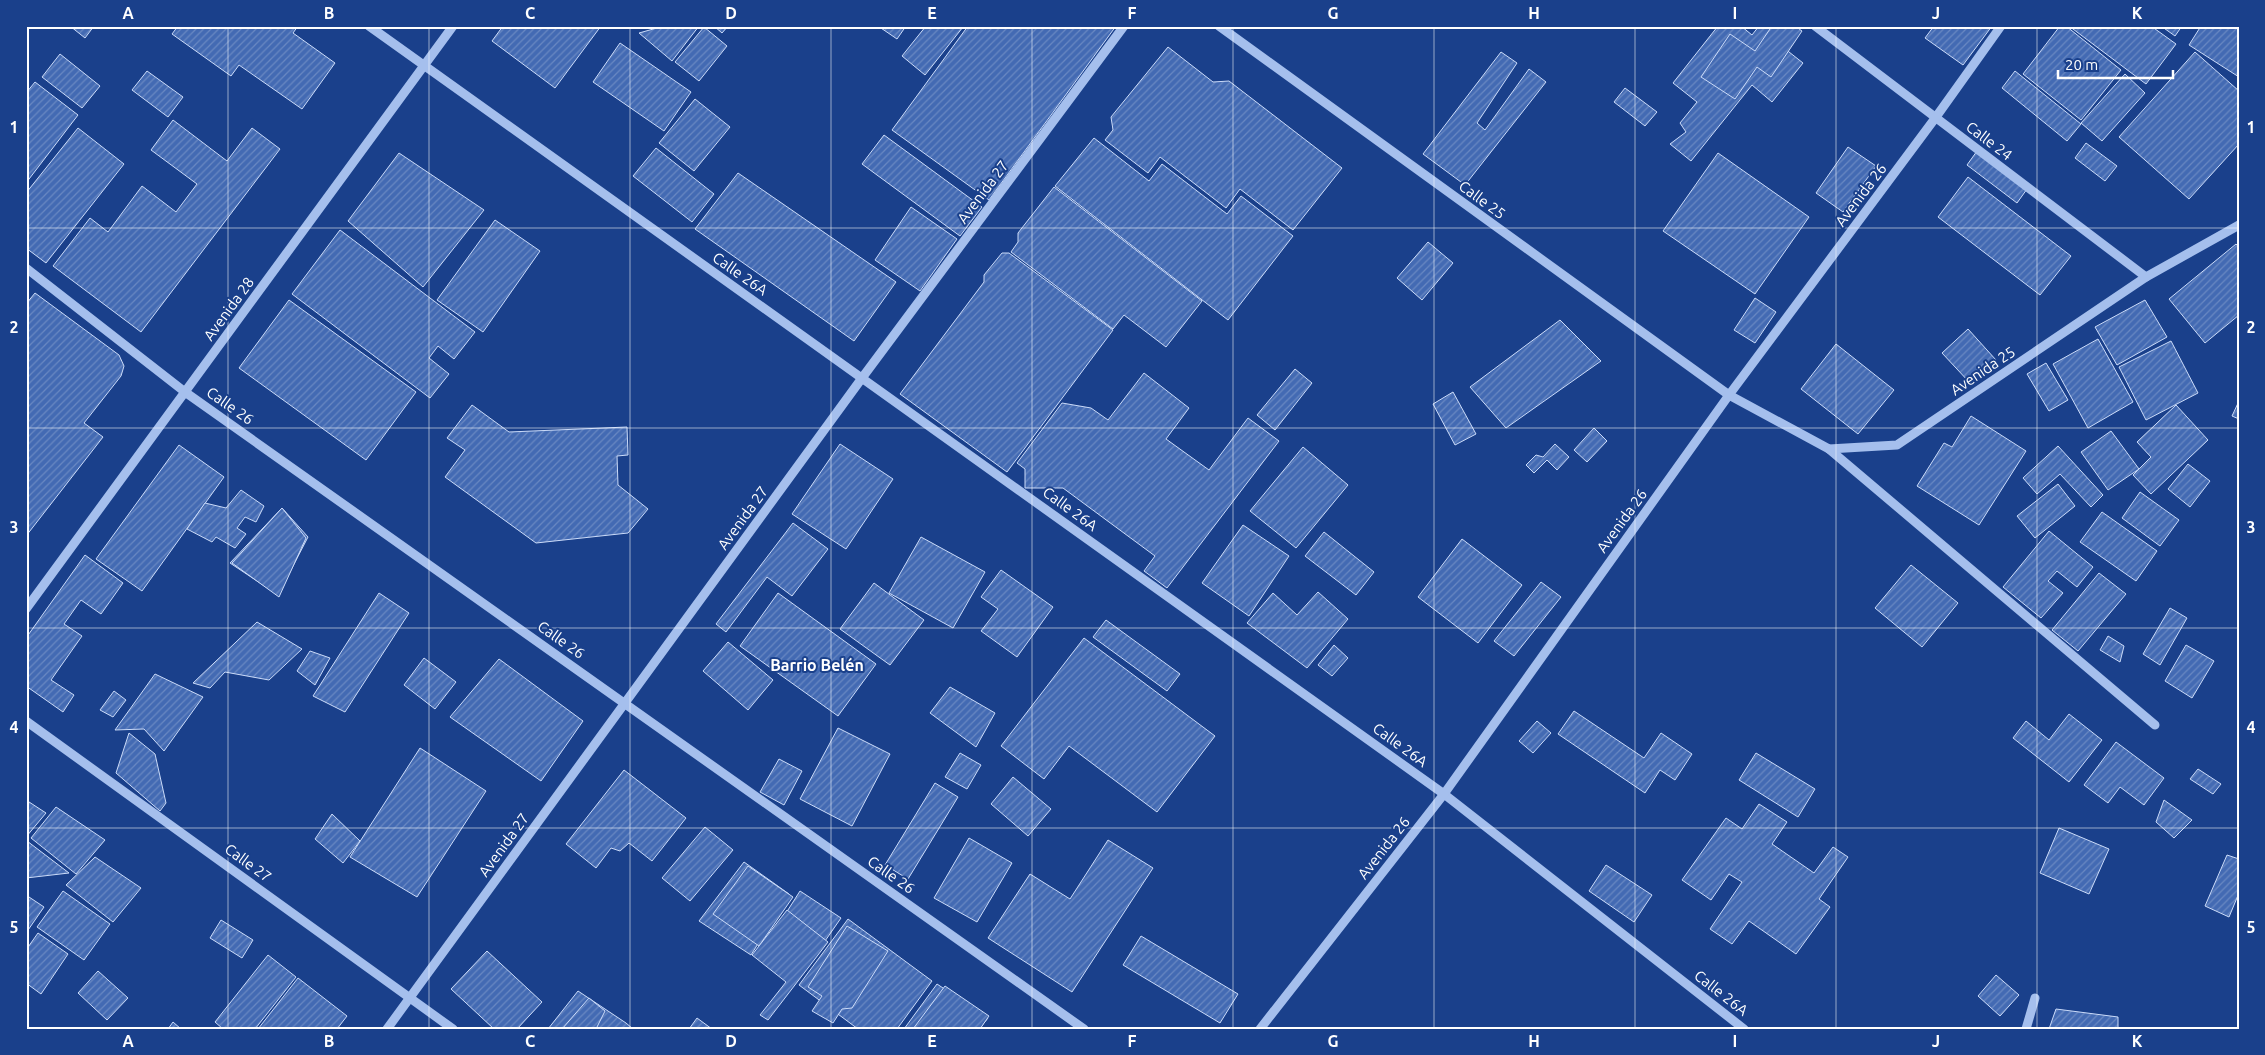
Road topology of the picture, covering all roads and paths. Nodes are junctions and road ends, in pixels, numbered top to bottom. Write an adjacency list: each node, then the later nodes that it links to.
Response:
1 (369, 26): 7 (street, Calle 26A)
2 (453, 26): 7 (street, Avenida 28)
3 (1124, 26): 12 (street, Avenida 27)
4 (1219, 26): 14 (street, Calle 25)
5 (1815, 26): 8 (street, Calle 24)
6 (2001, 26): 8 (street, Avenida 26)
7 (424, 66): 12 (street, Calle 26A); 13 (street, Avenida 28)
8 (1936, 118): 11 (street, Calle 24); 14 (street, Avenida 26)
9 (2239, 225): 11 (street, Avenida 25)
10 (26, 268): 13 (street, Calle 26)
11 (2146, 277): 15 (street, Avenida 25)
12 (862, 378): 17 (street, Avenida 27); 20 (street, Calle 26A)
13 (186, 392): 16 (street, Avenida 28); 17 (street, Calle 26)
14 (1729, 395): 15 (street); 20 (street, Avenida 26)
15 (1829, 449): 19 (street)
16 (26, 608)
17 (625, 702): 21 (street, Avenida 27); 25 (street, Calle 26)
18 (26, 721): 21 (street, Calle 27)
19 (2155, 725)
20 (1444, 794): 26 (street, Avenida 26); 27 (street, Calle 26A)
21 (410, 996): 23 (street, Avenida 27); 24 (street, Calle 27)
22 (2036, 998): 28 (street)
23 (387, 1029)
24 (453, 1029)
25 (1084, 1029)
26 (1260, 1029)
27 (1744, 1029)
28 (2026, 1029)

